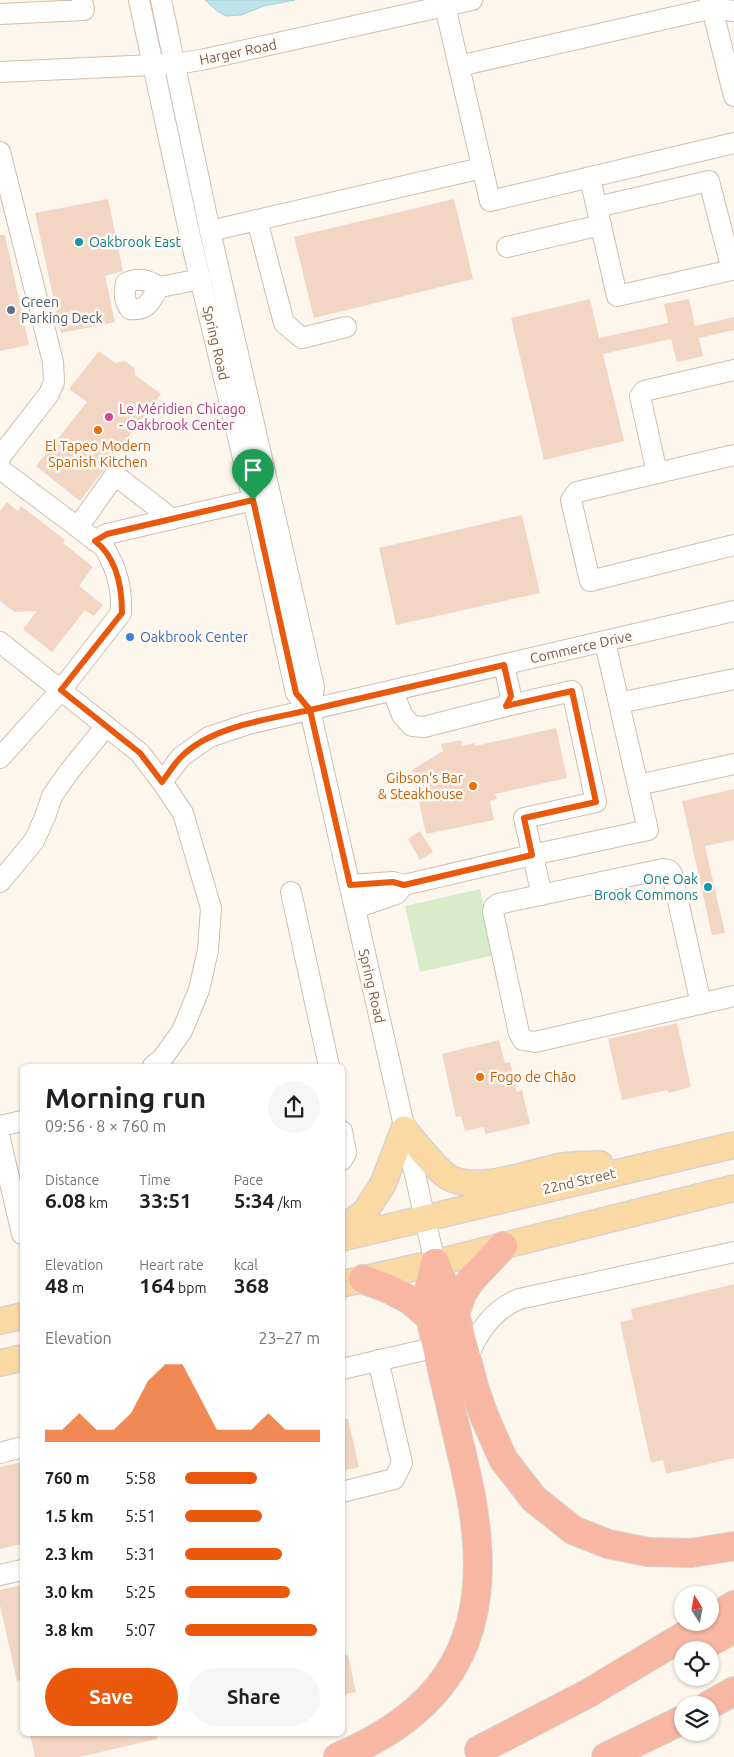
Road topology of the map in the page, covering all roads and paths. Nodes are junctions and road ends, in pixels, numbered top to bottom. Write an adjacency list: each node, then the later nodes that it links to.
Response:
1 (82, 0): 8 (street)
2 (139, 0): 10 (street, Spring Road)
3 (161, 0): 9 (street, Spring Road)
4 (472, 0): 5 (street, Harger Road)
5 (444, 2): 9 (street, Harger Road); 11 (street)
6 (712, 4): 7 (street); 11 (street); 13 (street)
7 (734, 11)
8 (0, 14)
9 (175, 64): 10 (street, Harger Road); 20 (street, Spring Road)
10 (154, 66): 12 (street, Harger Road); 22 (street, Spring Road)
11 (458, 66): 16 (street)
12 (0, 72)
13 (734, 96)
14 (734, 143): 17 (street)
15 (0, 152): 27 (street)
16 (482, 168): 17 (street); 19 (street)
17 (590, 178): 18 (street)
18 (599, 216): 18 (street); 21 (street)
19 (257, 220): 20 (street); 24 (street)
20 (210, 231): 44 (street, Spring Road)
21 (507, 247)
22 (201, 279): 23 (street); 30 (street, Spring Road)
23 (160, 287)
24 (346, 327)
25 (734, 370): 29 (street)
26 (734, 455): 29 (street)
27 (0, 457)
28 (0, 469): 32 (street)
29 (656, 473): 34 (street)
30 (253, 500): 31 (street); 44 (street, Spring Road)
31 (172, 519): 32 (street); 33 (street)
32 (78, 527): 33 (street)
33 (95, 541): 40 (street)
34 (733, 548)
35 (734, 611): 37 (street, Commerce Drive)
36 (0, 642): 40 (street)
37 (605, 642): 38 (street, Commerce Drive); 42 (street)
38 (504, 665): 41 (street, Commerce Drive); 43 (street)
39 (734, 679): 42 (street)
40 (61, 690): 45 (street); 46 (street)
41 (393, 691): 43 (street); 44 (street, Commerce Drive)
42 (619, 703): 49 (street)
43 (506, 706): 50 (street)
44 (310, 710): 48 (street, Commerce Drive); 52 (street, Spring Road)
45 (106, 726): 48 (street); 51 (street)
46 (0, 758)
47 (734, 764): 49 (street)
48 (162, 782): 59 (street)
49 (638, 785): 50 (street)
50 (532, 855): 53 (street); 55 (street)
51 (0, 882)
52 (350, 885): 53 (street); 56 (street, Spring Road)
53 (404, 885): 56 (street)
54 (291, 892): 60 (street)
55 (542, 895): 58 (street); 58 (street)
56 (355, 908): 63 (street, Spring Road)
57 (734, 996): 58 (street)
58 (701, 1004)
59 (156, 1064)
60 (329, 1064)
61 (20, 1121): 62 (street)
62 (0, 1126)
63 (404, 1129): 66 (main road); 68 (street, Spring Road); 70 (main road)
64 (0, 1139): 69 (street)
65 (734, 1145): 66 (main road, 22nd Street)
66 (627, 1170): 68 (main road, 22nd Street)
67 (734, 1188): 72 (main road)
68 (425, 1218): 71 (main road, 22nd Street); 74 (street, Spring Road)
69 (20, 1225)
70 (345, 1228)
71 (345, 1237)
72 (503, 1246): 74 (main road); 77 (highway)
73 (734, 1252): 82 (street)
74 (435, 1263): 75 (main road); 77 (highway)
75 (353, 1282): 77 (highway)
76 (20, 1316): 78 (main road)
77 (442, 1316): 79 (highway); 82 (highway)
78 (0, 1321)
79 (437, 1347): 81 (street); 101 (highway)
80 (20, 1358): 83 (main road)
81 (378, 1360): 84 (street); 87 (street)
82 (467, 1360): 88 (highway)
83 (0, 1363)
84 (345, 1368)
85 (20, 1448): 86 (street)
86 (0, 1453)
87 (345, 1491)
88 (734, 1546)
89 (20, 1571): 90 (street)
90 (0, 1576)
91 (734, 1605): 92 (highway)
92 (719, 1615)
93 (734, 1629): 95 (highway)
94 (694, 1631): 100 (highway)
95 (712, 1641)
96 (674, 1661): 100 (highway)
97 (734, 1691): 98 (highway)
98 (719, 1699)
99 (674, 1724): 102 (highway)
100 (469, 1753)
101 (338, 1757)
102 (606, 1757)

